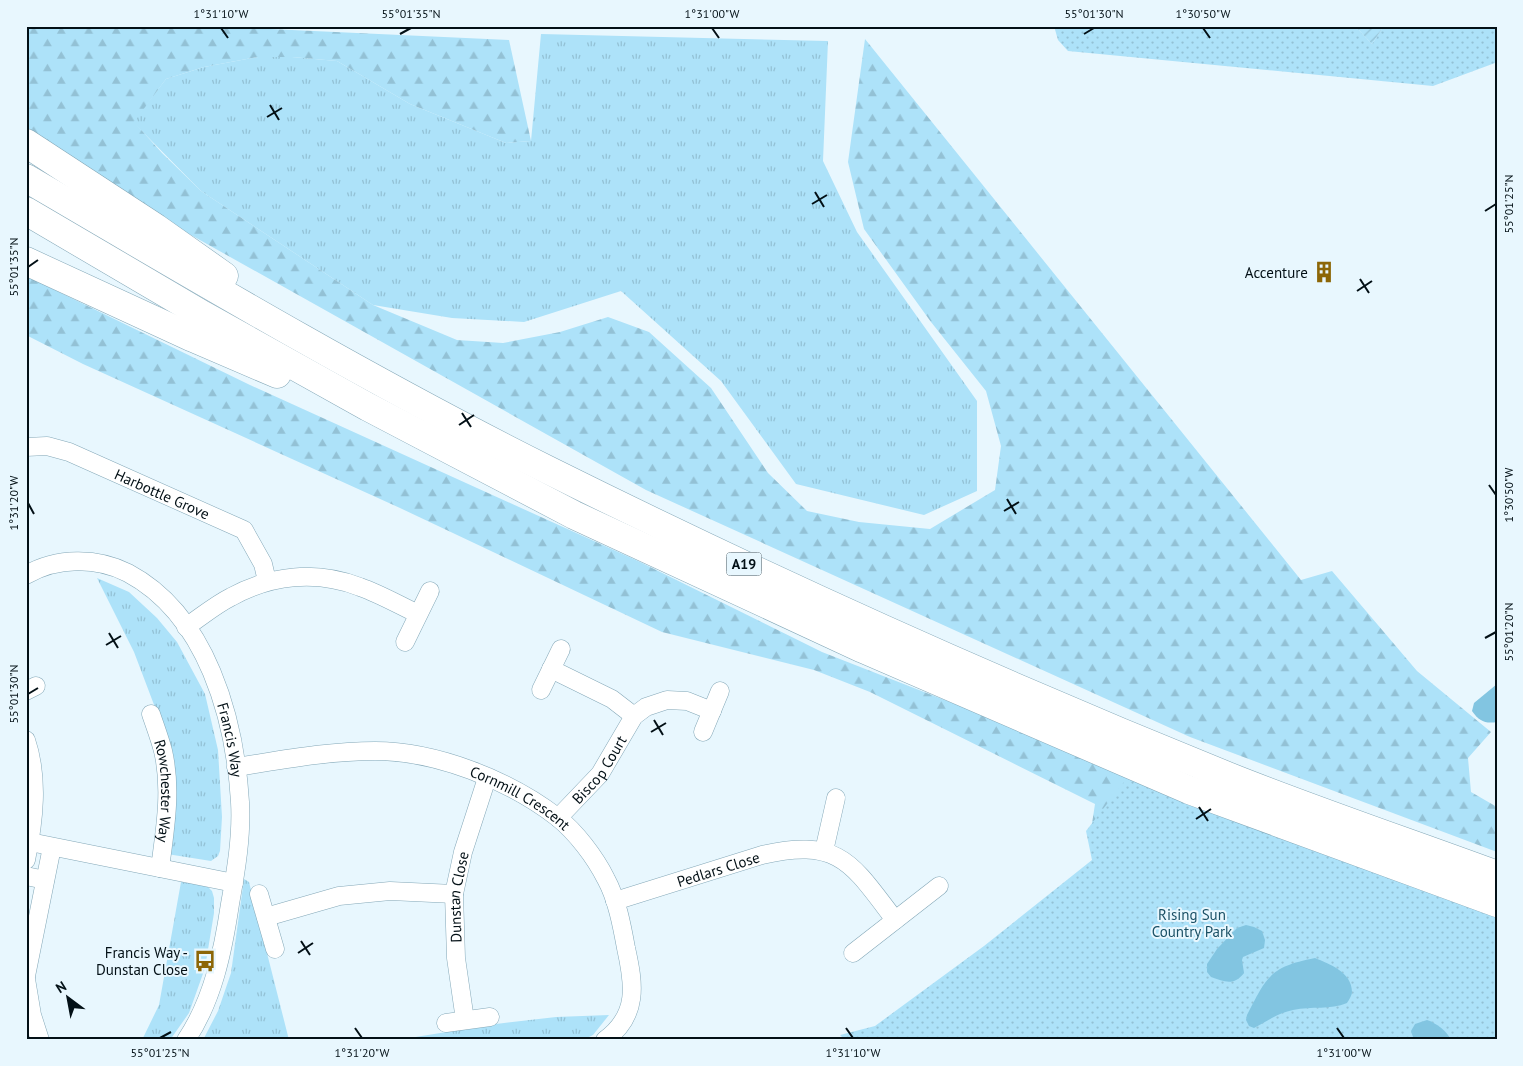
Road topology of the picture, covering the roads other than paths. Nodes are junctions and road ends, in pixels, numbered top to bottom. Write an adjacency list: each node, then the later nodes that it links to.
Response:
1 (26, 143): 5 (highway)
2 (26, 178): 5 (highway, A19)
3 (26, 211): 6 (highway, A19)
4 (26, 261): 6 (highway)
5 (266, 318): 31 (highway, A19)
6 (368, 407): 39 (highway, A19)
7 (26, 447): 9 (street, Harbottle Grove)
8 (26, 575): 12 (street, Francis Way)
9 (267, 581): 11 (street); 12 (street)
10 (430, 591): 11 (street)
11 (418, 614): 13 (street)
12 (186, 627): 23 (street, Francis Way)
13 (405, 642)
14 (561, 649): 15 (street)
15 (551, 670): 16 (street); 20 (street)
16 (541, 690)
17 (720, 691): 18 (street)
18 (712, 711): 20 (street, Biscop Court); 21 (street)
19 (151, 714): 30 (street, Rowchester Way)
20 (634, 716): 26 (street, Biscop Court)
21 (702, 732)
22 (26, 740): 28 (street)
23 (236, 767): 24 (street, Cornmill Crescent); 34 (street, Francis Way)
24 (487, 778): 26 (street, Cornmill Crescent); 37 (street, Dunstan Close)
25 (836, 798): 29 (street)
26 (558, 818): 38 (street, Cornmill Crescent)
27 (52, 847): 28 (street); 30 (street); 33 (street)
28 (28, 851)
29 (824, 851): 38 (street, Pedlars Close); 41 (street, Pedlars Close)
30 (160, 868): 34 (street)
31 (1497, 875)
32 (26, 876): 33 (street)
33 (45, 880): 44 (street)
34 (234, 882): 49 (street, Francis Way)
35 (939, 886): 41 (street)
36 (259, 894): 40 (street)
37 (454, 894): 40 (street); 46 (street, Dunstan Close)
38 (615, 902): 50 (street, Cornmill Crescent)
39 (1497, 903)
40 (266, 917): 42 (street)
41 (896, 920): 43 (street)
42 (275, 949)
43 (853, 953)
44 (26, 977): 48 (street)
45 (490, 1017): 46 (street)
46 (465, 1020): 47 (street)
47 (446, 1023)
48 (40, 1040)
49 (186, 1040)
50 (605, 1040)

